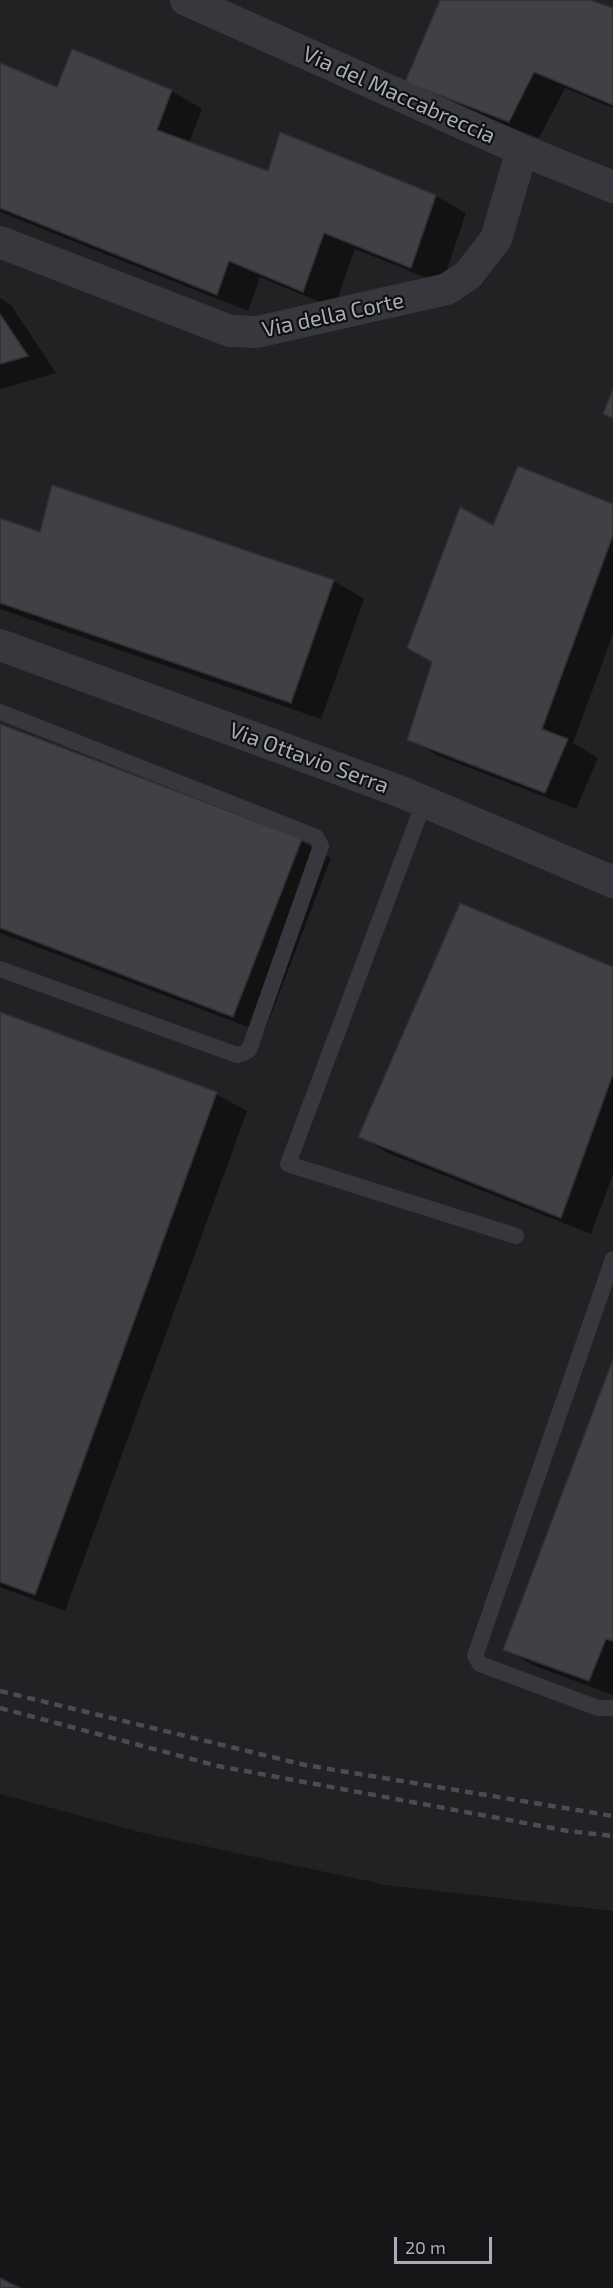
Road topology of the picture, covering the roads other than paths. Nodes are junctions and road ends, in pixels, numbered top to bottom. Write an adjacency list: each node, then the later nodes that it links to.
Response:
1 (186, 0): 2 (street, Via del Maccabreccia)
2 (522, 150): 3 (street, Via del Maccabreccia); 4 (street, Via della Corte)
3 (613, 186)
4 (0, 242)
5 (0, 645): 7 (street, Via Ottavio Serra)
6 (0, 712): 9 (lane)
7 (424, 802): 8 (street, Via Ottavio Serra); 10 (lane)
8 (613, 882)
9 (0, 969)
10 (516, 1236)
11 (613, 1259): 12 (lane)
12 (613, 1708)

